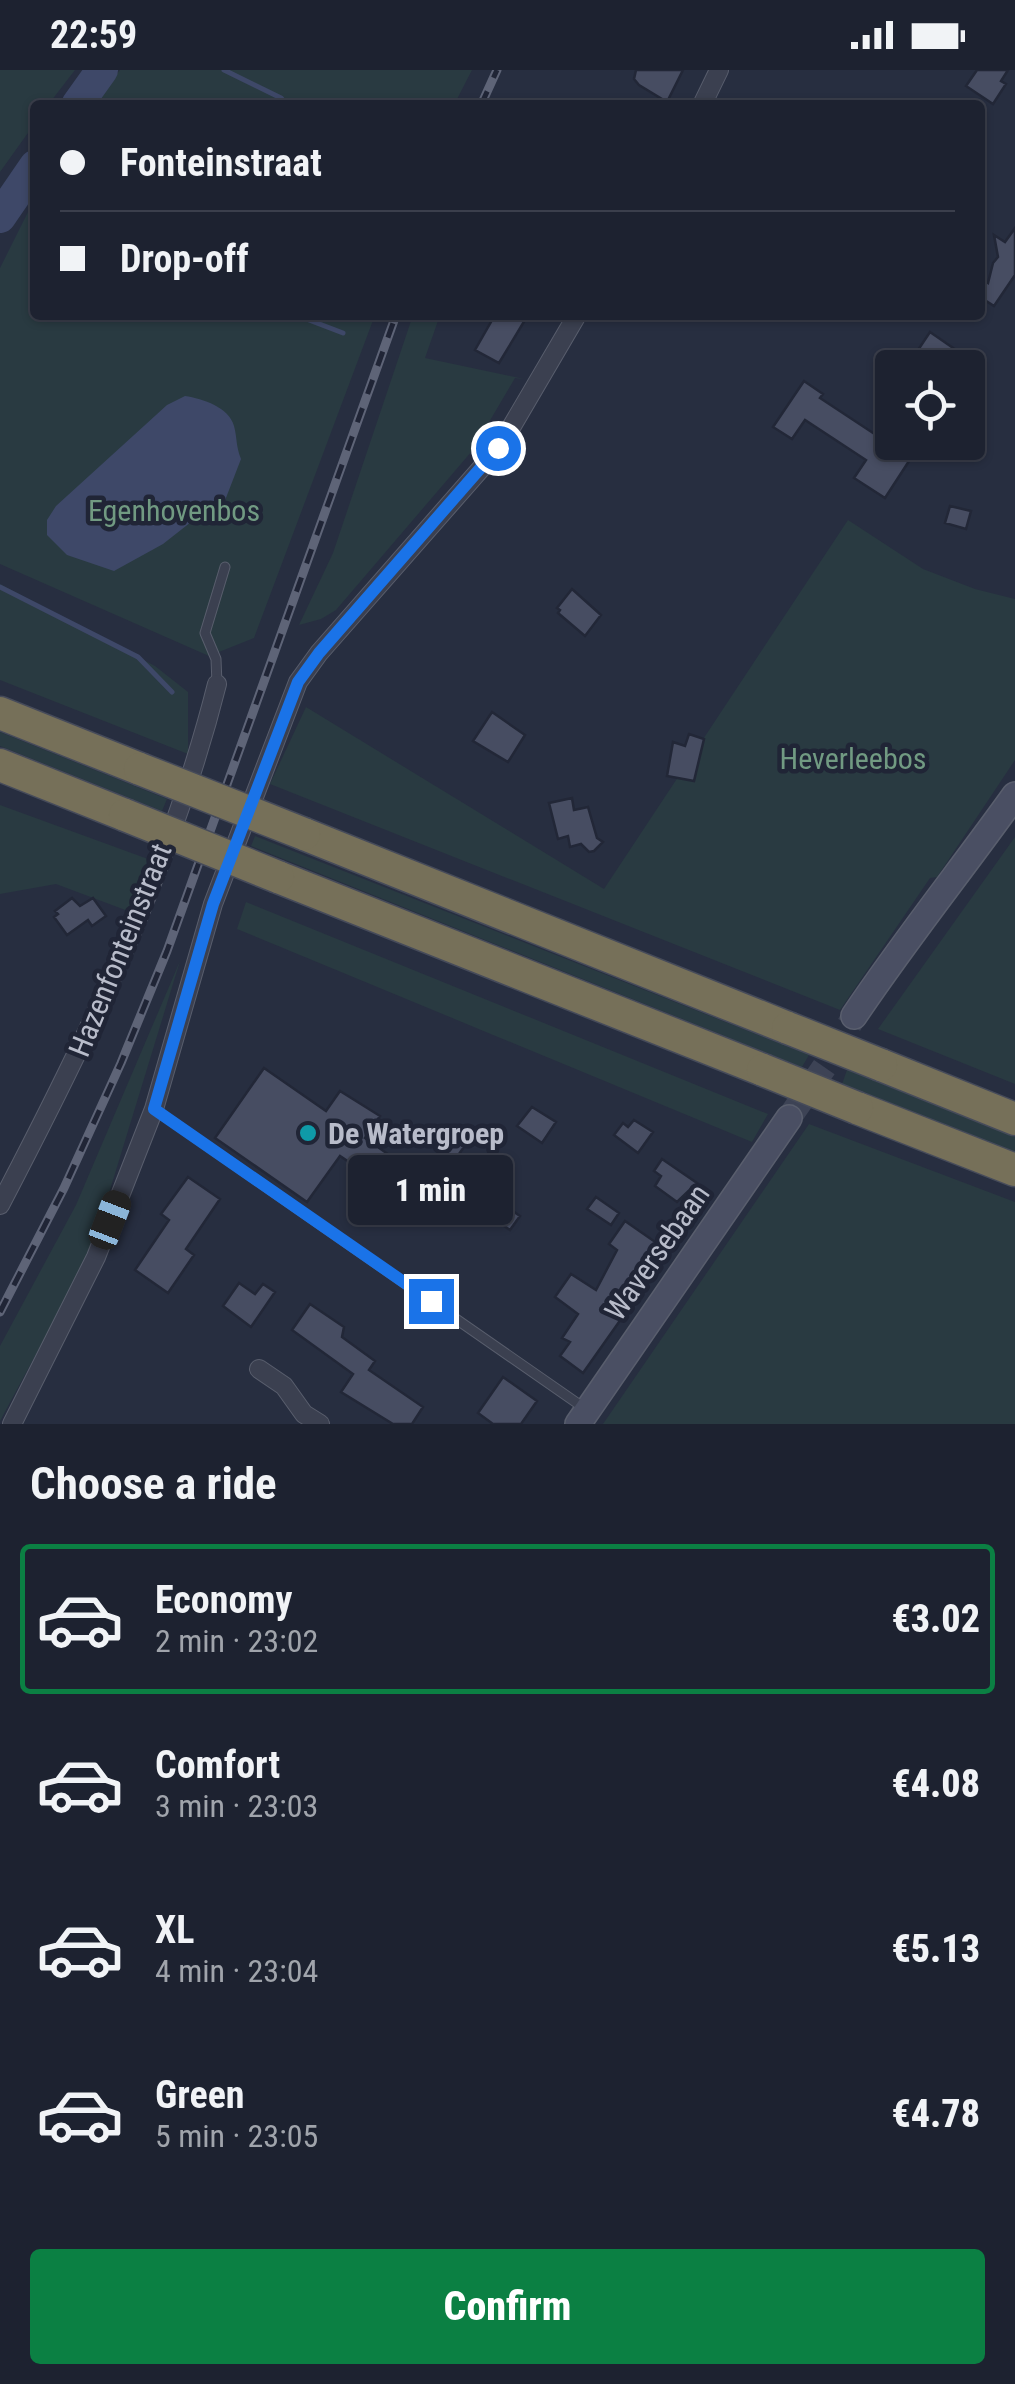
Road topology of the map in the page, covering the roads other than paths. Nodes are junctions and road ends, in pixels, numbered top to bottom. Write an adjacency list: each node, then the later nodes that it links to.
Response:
1 (720, 70): 2 (street)
2 (705, 100)
3 (574, 320): 10 (street)
4 (225, 567): 5 (lane)
5 (217, 684): 14 (street, Hazenfonteinstraat)
6 (0, 713): 12 (highway, bridge)
7 (0, 765): 13 (highway, bridge)
8 (1015, 795): 9 (street)
9 (859, 1018)
10 (154, 1109): 16 (lane); 17 (street)
11 (789, 1118): 16 (street, Waversebaan)
12 (1015, 1118)
13 (1015, 1170)
14 (0, 1205)
15 (259, 1369): 18 (street)
16 (582, 1417)
17 (12, 1424)
18 (320, 1424)

